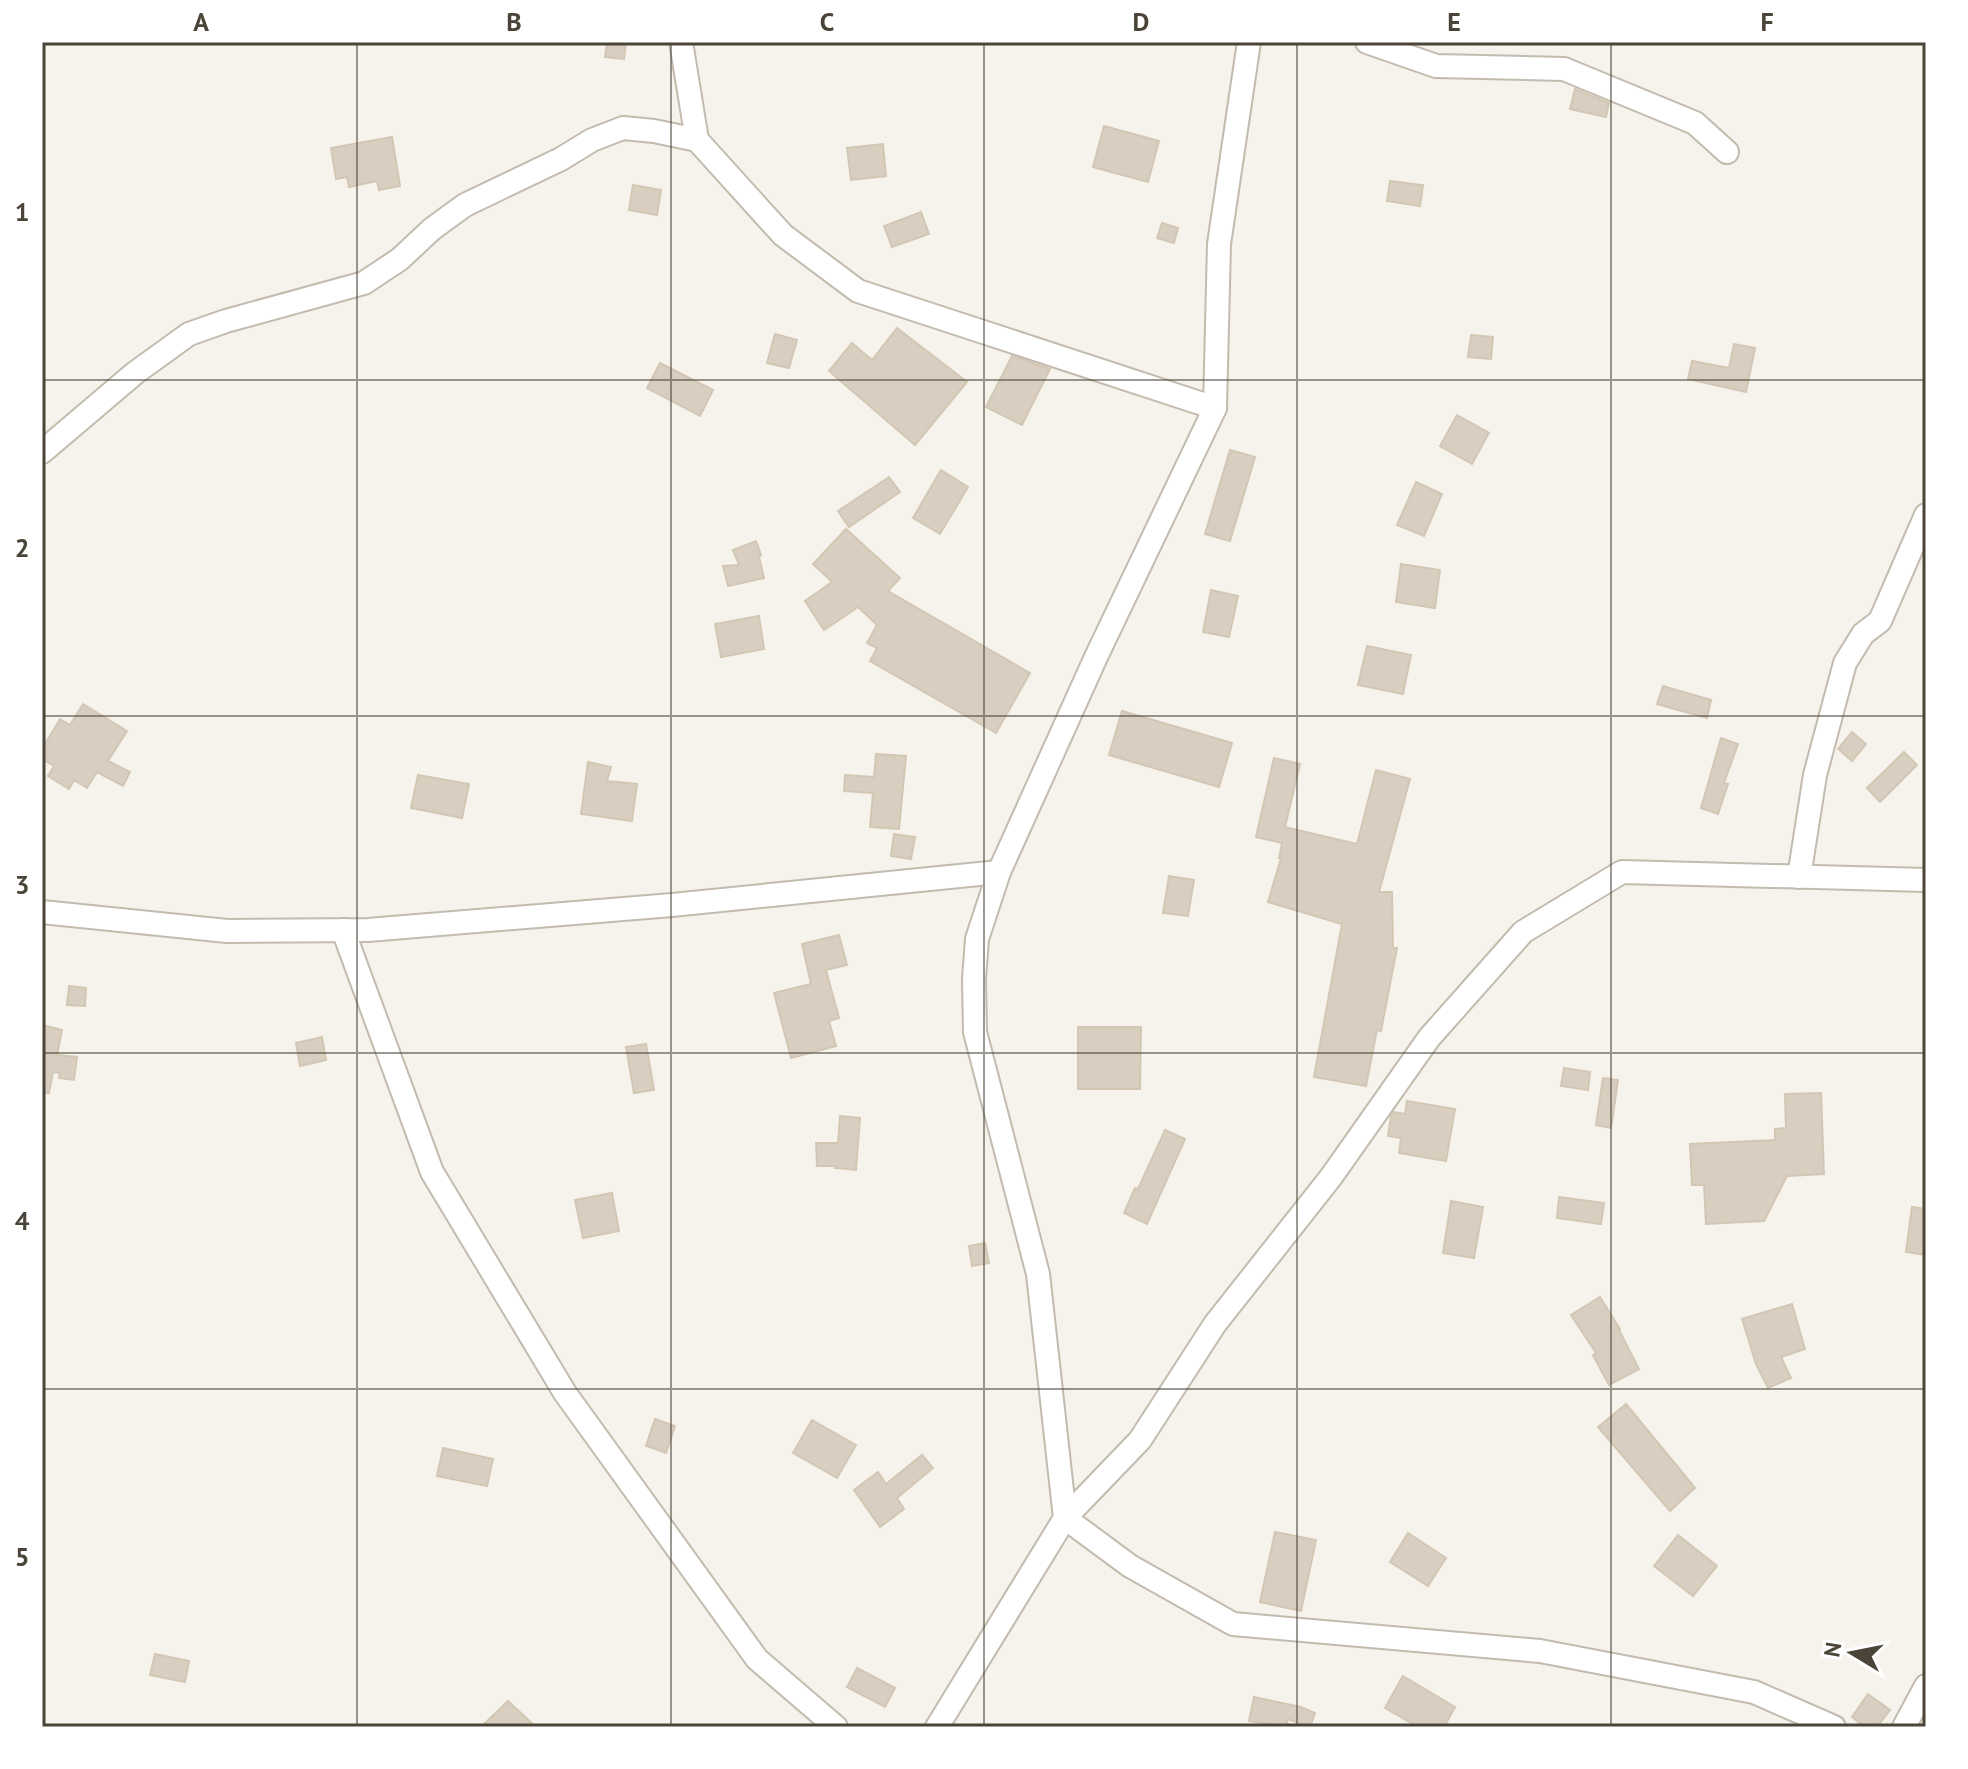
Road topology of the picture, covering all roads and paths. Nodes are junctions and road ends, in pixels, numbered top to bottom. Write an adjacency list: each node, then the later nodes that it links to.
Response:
1 (681, 42): 4 (street)
2 (1249, 42): 6 (street)
3 (1367, 42): 5 (street)
4 (697, 140): 6 (street); 7 (street)
5 (1727, 152)
6 (1215, 408): 9 (street)
7 (42, 452)
8 (1926, 515): 10 (street)
9 (999, 872): 13 (street); 14 (street)
10 (1799, 877): 11 (street); 14 (street)
11 (1926, 880)
12 (42, 912): 13 (street)
13 (343, 930): 16 (street)
14 (1065, 1518): 17 (street); 18 (street)
15 (1926, 1686): 19 (street)
16 (836, 1727)
17 (937, 1727)
18 (1834, 1727)
19 (1904, 1727)

